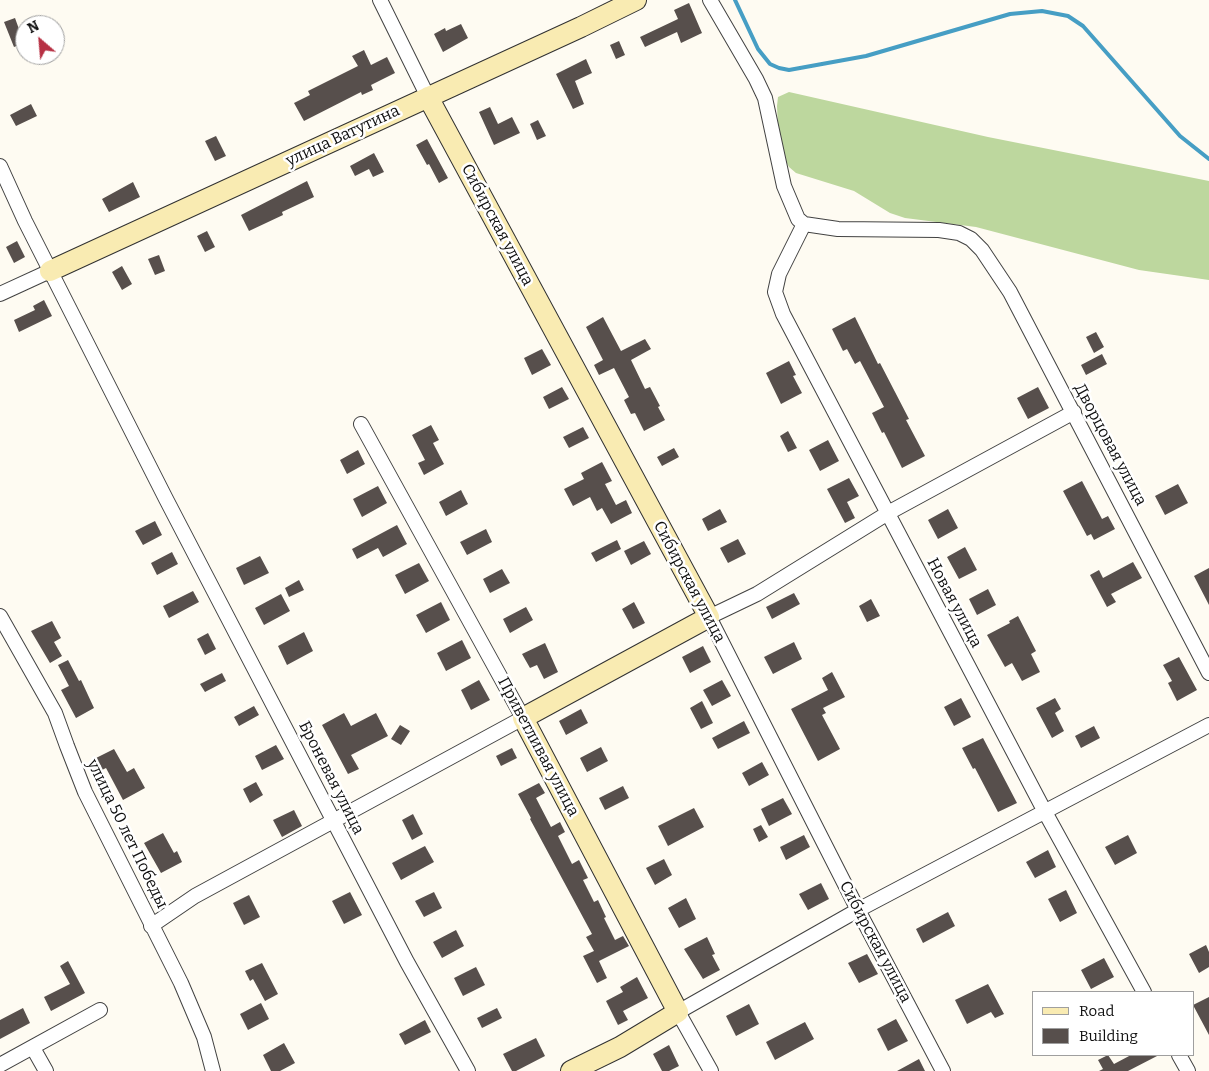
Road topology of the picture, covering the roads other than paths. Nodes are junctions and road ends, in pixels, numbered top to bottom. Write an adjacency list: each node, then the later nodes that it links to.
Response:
1 (380, 0): 4 (street)
2 (636, 0): 4 (street, улица Ватутина)
3 (710, 0): 6 (street)
4 (428, 97): 7 (street, улица Ватутина); 13 (street, Сибирская улица)
5 (0, 166): 7 (street)
6 (804, 224): 9 (street, Дворцовая улица); 11 (street, Новая улица)
7 (50, 271): 8 (street, улица Ватутина); 18 (street, Броневая улица)
8 (0, 294)
9 (1074, 412): 11 (street); 14 (street, Дворцовая улица)
10 (361, 424): 15 (street, Приветливая улица)
11 (888, 513): 13 (street); 17 (street, Новая улица)
12 (0, 616): 20 (street, улица 50 лет Победы)
13 (709, 617): 15 (street); 19 (street, Сибирская улица)
14 (1209, 673)
15 (523, 718): 18 (street); 23 (street, Приветливая улица)
16 (1209, 725): 17 (street)
17 (1045, 812): 19 (street); 21 (street, Новая улица)
18 (335, 821): 20 (street); 29 (street, Броневая улица)
19 (858, 910): 23 (street); 32 (street, Сибирская улица)
20 (151, 926): 28 (street, улица 50 лет Победы)
21 (1143, 991)
22 (100, 1010): 24 (street)
23 (678, 1012): 30 (street); 31 (street, Приветливая улица)
24 (34, 1048): 26 (street); 27 (street)
25 (1180, 1056): 33 (street)
26 (0, 1065)
27 (46, 1071)
28 (213, 1071)
29 (468, 1071)
30 (572, 1071)
31 (712, 1071)
32 (943, 1071)
33 (1188, 1071)

